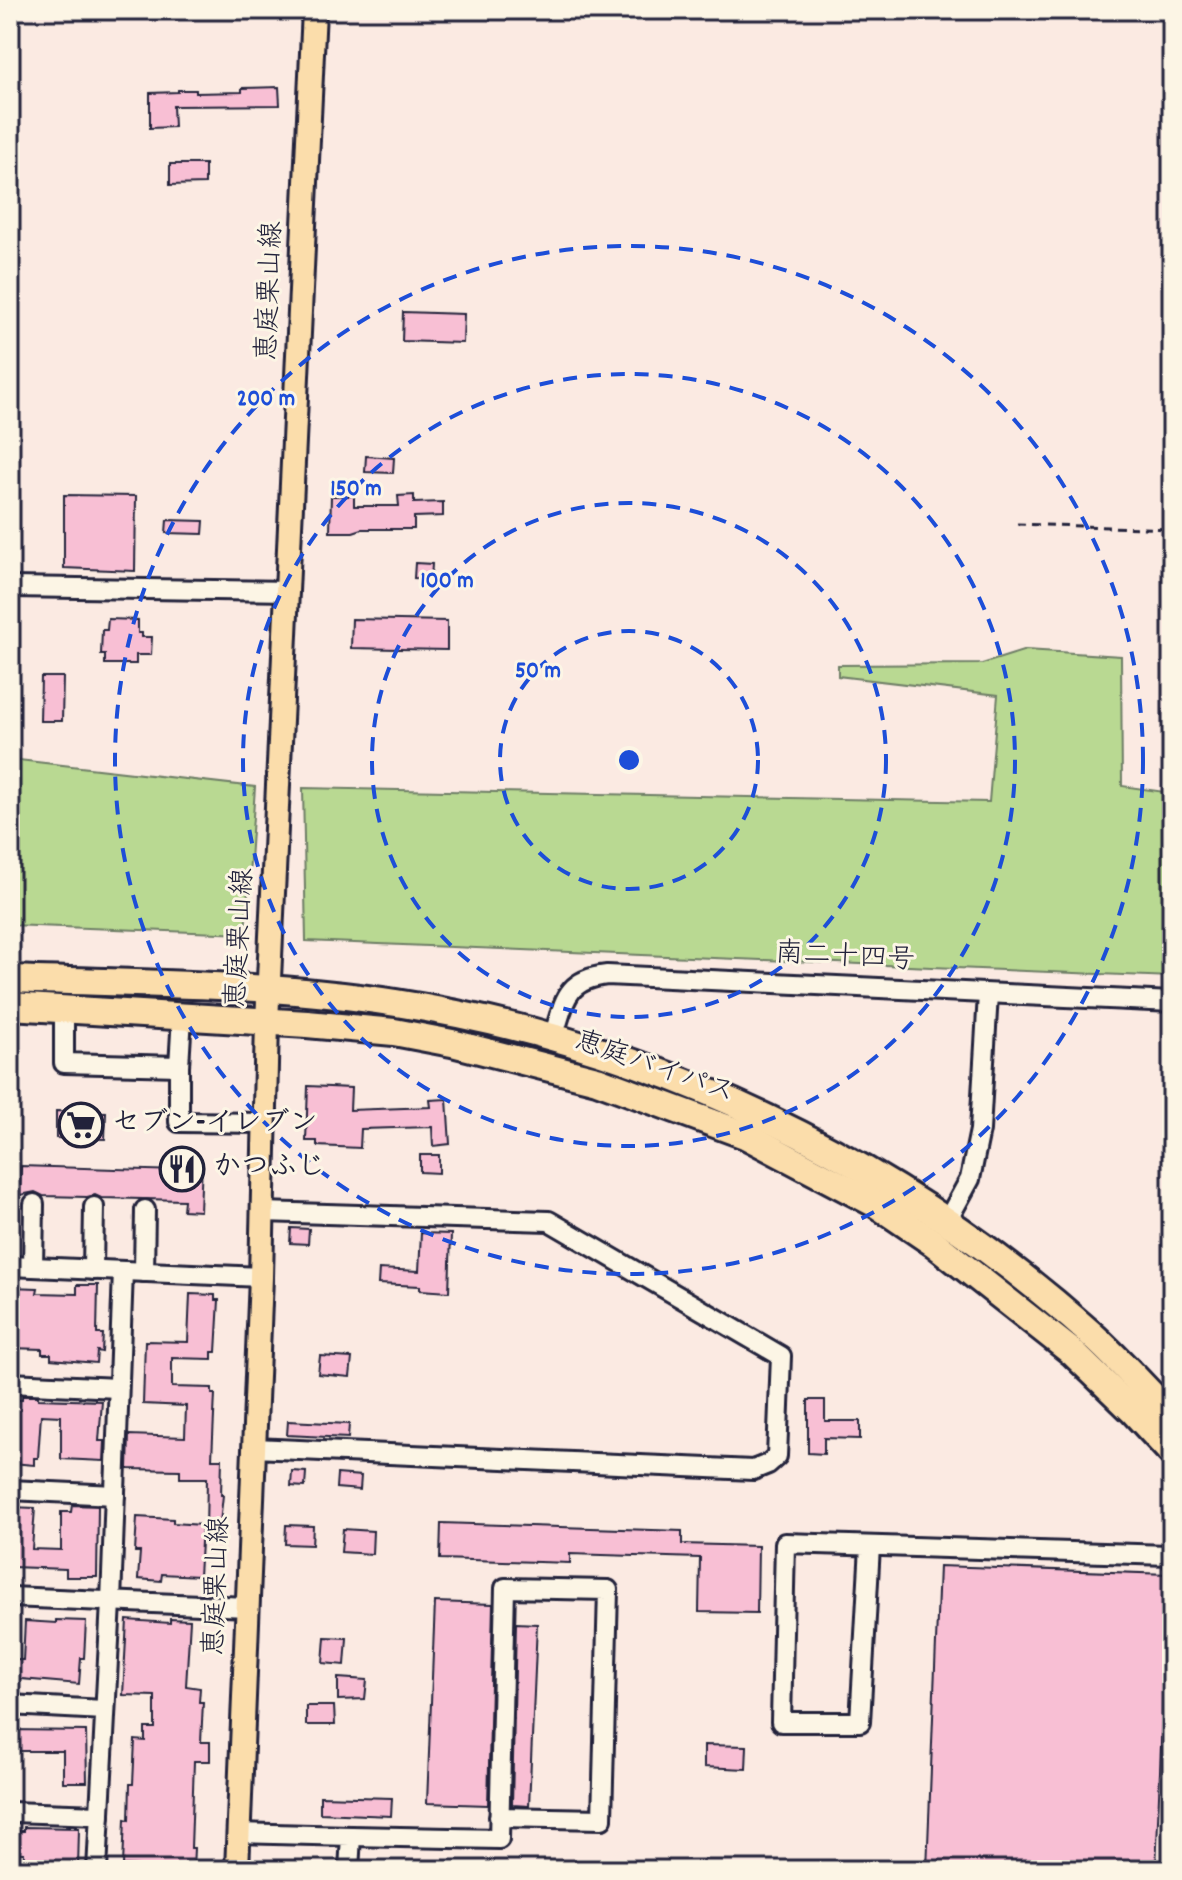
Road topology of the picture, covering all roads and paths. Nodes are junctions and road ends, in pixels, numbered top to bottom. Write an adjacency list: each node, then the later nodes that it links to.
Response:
1 (314, 10): 5 (main road, 恵庭栗山線)
2 (1017, 524): 3 (path)
3 (1172, 529)
4 (10, 587): 5 (street)
5 (289, 591): 7 (main road, 恵庭栗山線)
6 (10, 979): 7 (highway, 恵庭バイパス)
7 (270, 990): 13 (main road, 恵庭栗山線); 14 (highway, 恵庭バイパス)
8 (988, 994): 9 (street, 南二十四号); 14 (street, 南二十四号); 21 (street)
9 (1172, 1002)
10 (10, 1006): 11 (highway, 恵庭バイパス)
11 (64, 1008): 12 (highway, 恵庭バイパス); 15 (street)
12 (182, 1016): 13 (highway, 恵庭バイパス); 15 (street)
13 (267, 1022): 16 (main road, 恵庭栗山線); 32 (highway, 恵庭バイパス)
14 (553, 1037): 21 (highway, 恵庭バイパス)
15 (179, 1066): 16 (street)
16 (265, 1123): 20 (main road, 恵庭栗山線)
17 (34, 1204): 23 (street)
18 (94, 1207): 24 (street)
19 (145, 1210): 26 (street)
20 (263, 1212): 27 (main road, 恵庭栗山線); 31 (street)
21 (947, 1221): 30 (highway, 恵庭バイパス)
22 (10, 1266): 23 (street)
23 (33, 1267): 24 (street)
24 (93, 1270): 25 (street)
25 (123, 1271): 26 (street); 29 (street)
26 (144, 1272): 27 (street)
27 (261, 1277): 31 (main road, 恵庭栗山線)
28 (10, 1383): 29 (street)
29 (118, 1388): 34 (street)
30 (1172, 1416)
31 (254, 1448): 39 (main road, 恵庭栗山線)
32 (1172, 1453)
33 (10, 1490): 34 (street)
34 (115, 1495): 38 (street)
35 (870, 1546): 35 (street); 36 (street)
36 (1172, 1561)
37 (10, 1597): 38 (street)
38 (111, 1602): 39 (street); 41 (street)
39 (248, 1607): 45 (main road, 恵庭栗山線)
40 (10, 1705): 41 (street)
41 (104, 1710): 43 (street)
42 (10, 1812): 43 (street)
43 (100, 1815): 47 (street)
44 (499, 1817): 44 (street); 46 (street)
45 (238, 1833): 46 (street); 48 (main road, 恵庭栗山線)
46 (351, 1836): 49 (street)
47 (97, 1870)
48 (237, 1870)
49 (349, 1870)

